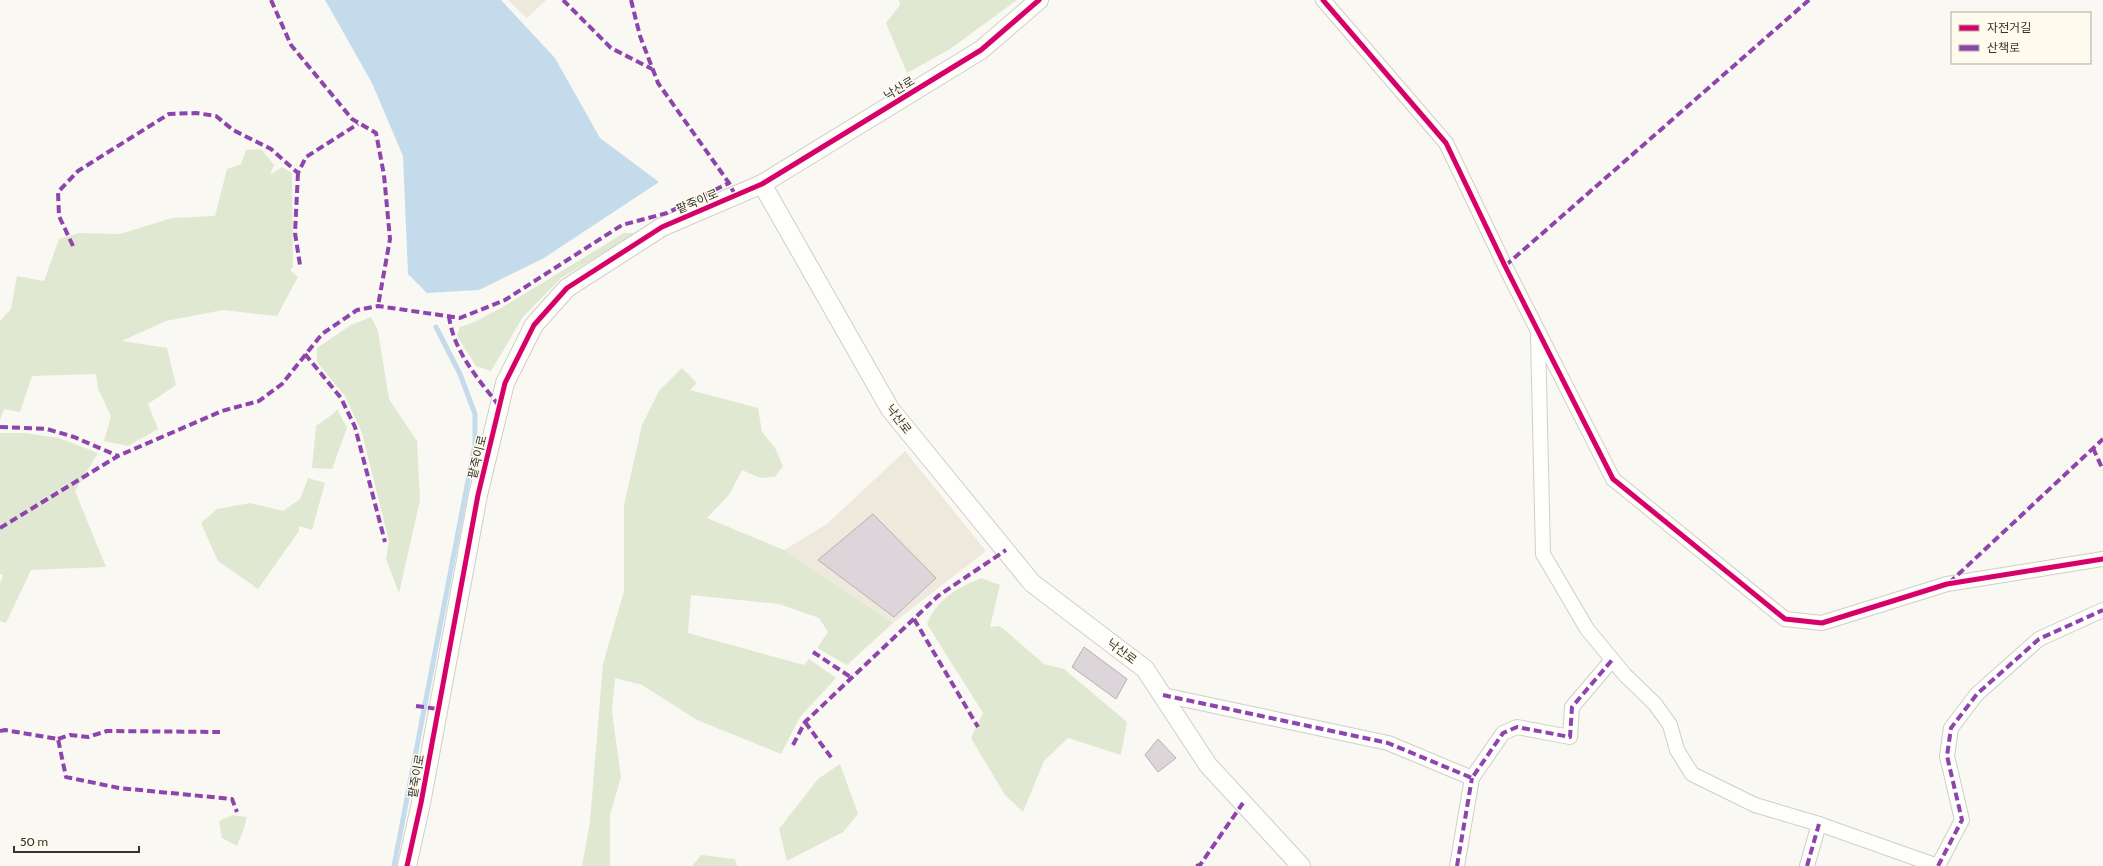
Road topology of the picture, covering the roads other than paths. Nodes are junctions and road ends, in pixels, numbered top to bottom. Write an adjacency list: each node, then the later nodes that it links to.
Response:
1 (1039, 0): 3 (street, 낙산로)
2 (1323, 0): 4 (street)
3 (762, 184): 8 (street, 낙산로); 11 (street, 팥죽이로)
4 (1538, 331): 5 (street); 7 (street)
5 (2103, 559)
6 (2103, 610): 15 (street)
7 (1612, 660): 9 (street); 10 (street)
8 (1163, 695): 9 (street); 12 (street, 낙산로)
9 (1472, 778): 13 (street)
10 (1819, 824): 14 (street); 15 (street)
11 (407, 866)
12 (1301, 866)
13 (1457, 866)
14 (1807, 866)
15 (1938, 866)

